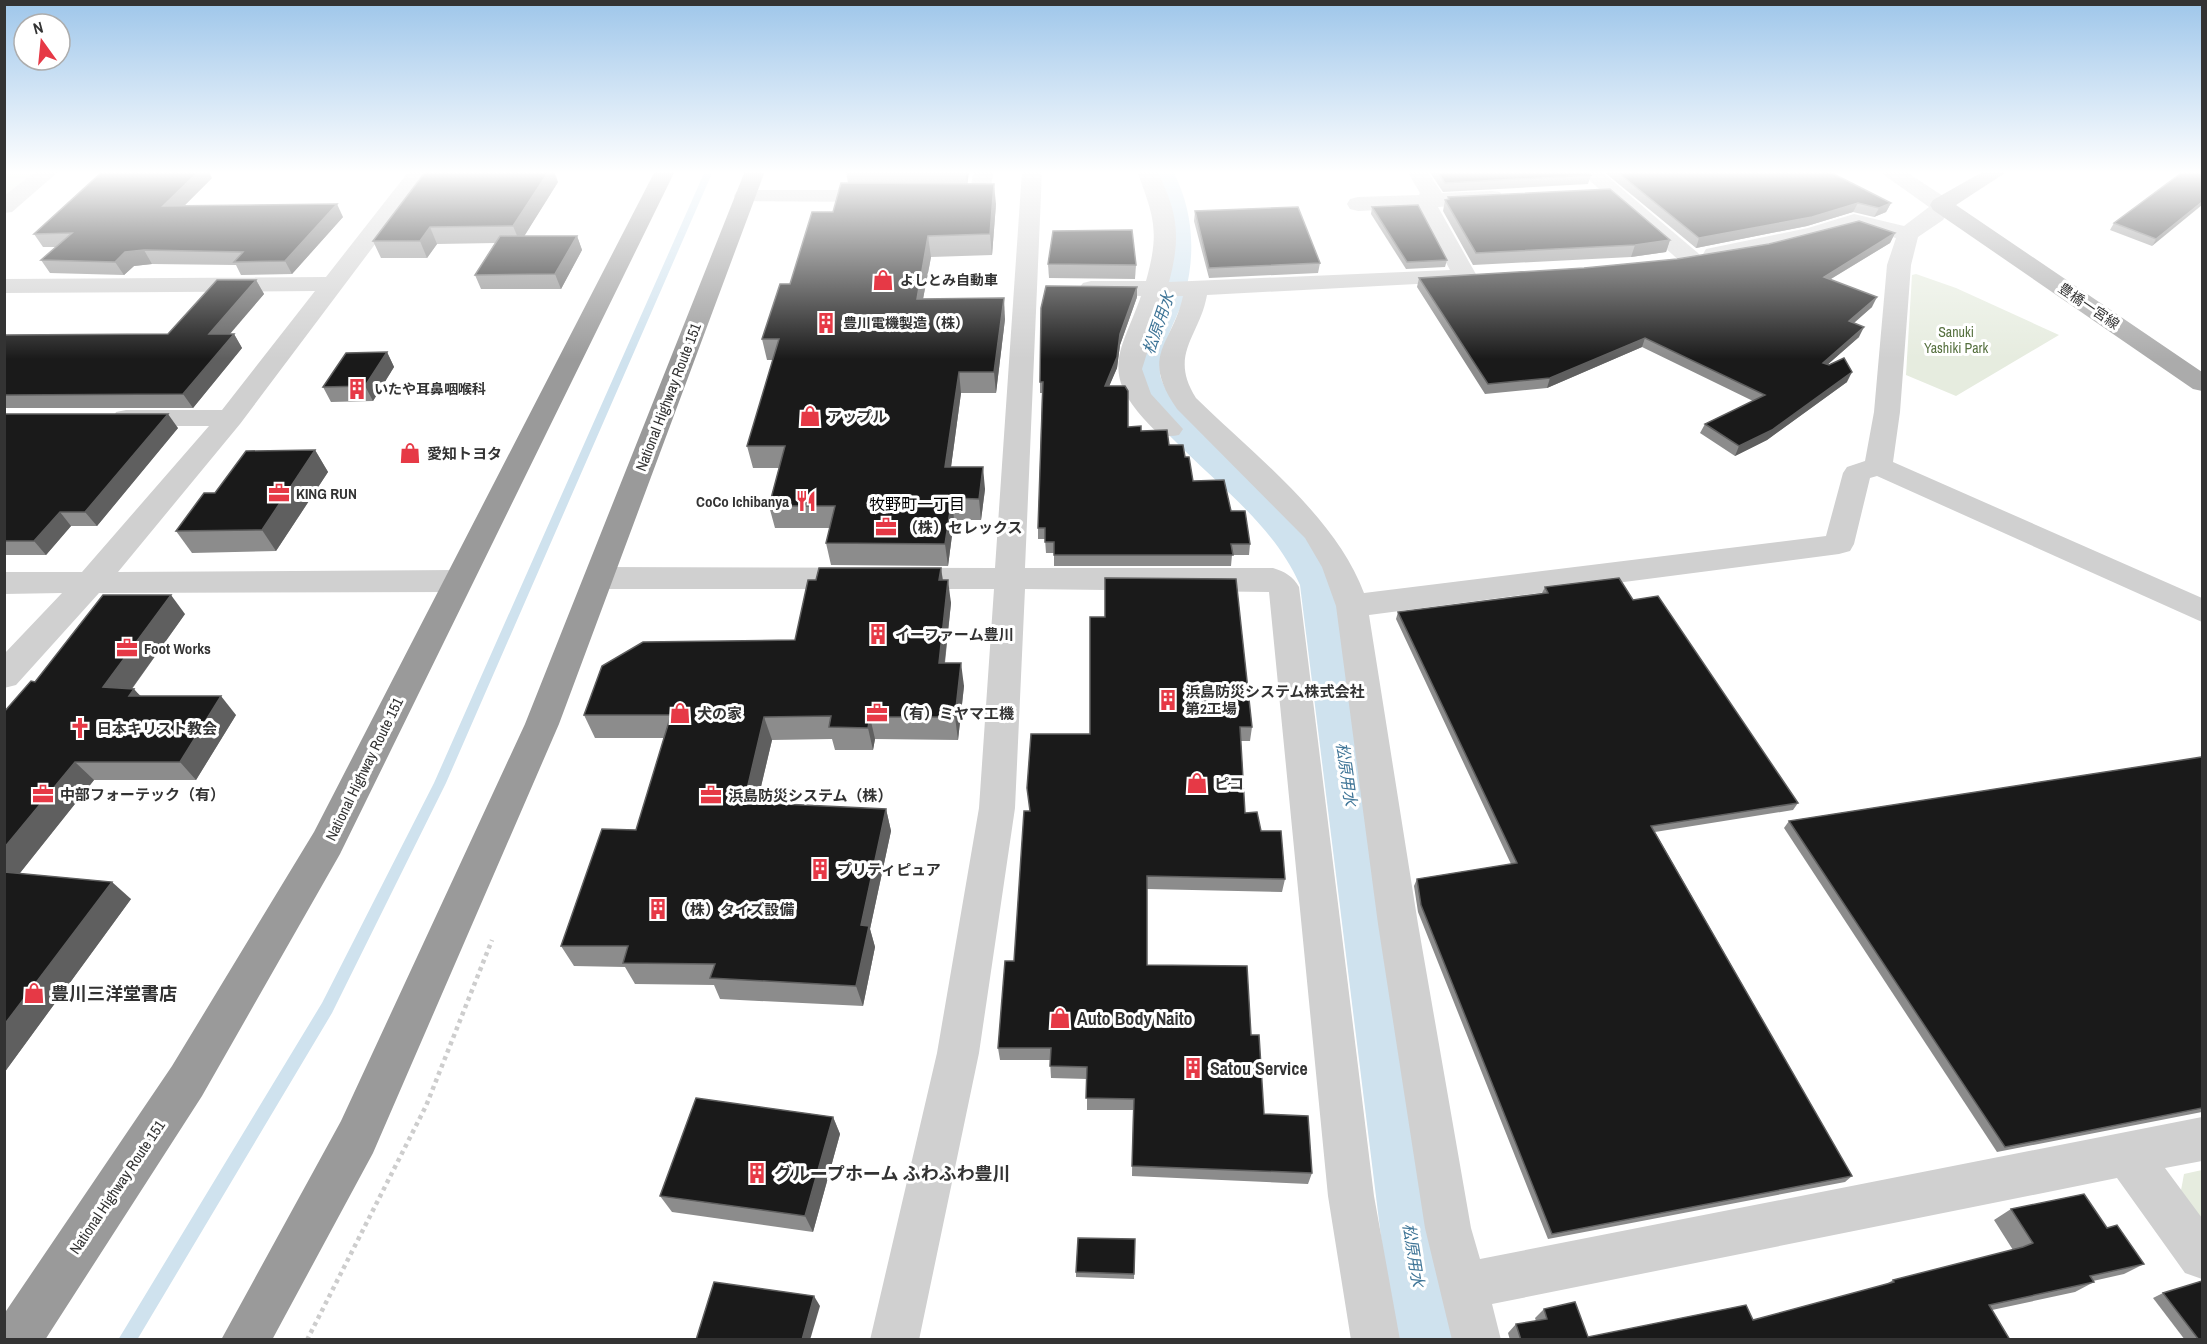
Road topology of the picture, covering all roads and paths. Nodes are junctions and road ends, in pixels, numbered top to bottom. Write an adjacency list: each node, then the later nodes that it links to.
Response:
1 (372, 234): 15 (street)
2 (632, 234): 27 (highway, National Highway Route 151)
3 (731, 234): 25 (highway, National Highway Route 151)
4 (1034, 234): 26 (street)
5 (1165, 234): 18 (street)
6 (1442, 234): 14 (street)
7 (1661, 234): 11 (street)
8 (1814, 234): 11 (street)
9 (1908, 234): 24 (street)
10 (1983, 234): 20 (main road, 豊橋一宮線)
11 (1690, 258): 12 (street)
12 (1660, 262)
13 (1489, 274): 14 (street)
14 (1465, 276): 19 (street)
15 (334, 284): 16 (street); 22 (street)
16 (4, 286)
17 (1071, 288): 18 (street)
18 (1157, 289): 19 (street); 23 (street)
19 (1195, 289): 30 (street)
20 (2202, 383)
21 (98, 418): 22 (street)
22 (230, 418): 29 (street)
23 (1169, 429)
24 (1878, 466): 30 (street); 31 (street)
25 (599, 578): 26 (street); 38 (highway, National Highway Route 151)
26 (1012, 580): 39 (street); 40 (street)
27 (456, 581): 29 (street); 37 (highway, National Highway Route 151)
28 (4, 584): 29 (street)
29 (90, 584): 32 (street)
30 (1352, 606): 36 (street)
31 (2202, 611)
32 (4, 676)
33 (2202, 1139): 34 (street)
34 (2127, 1154): 35 (street); 36 (street)
35 (2202, 1256)
36 (1463, 1286): 41 (street)
37 (16, 1340)
38 (245, 1340)
39 (894, 1340)
40 (1376, 1340)
41 (1477, 1340)

